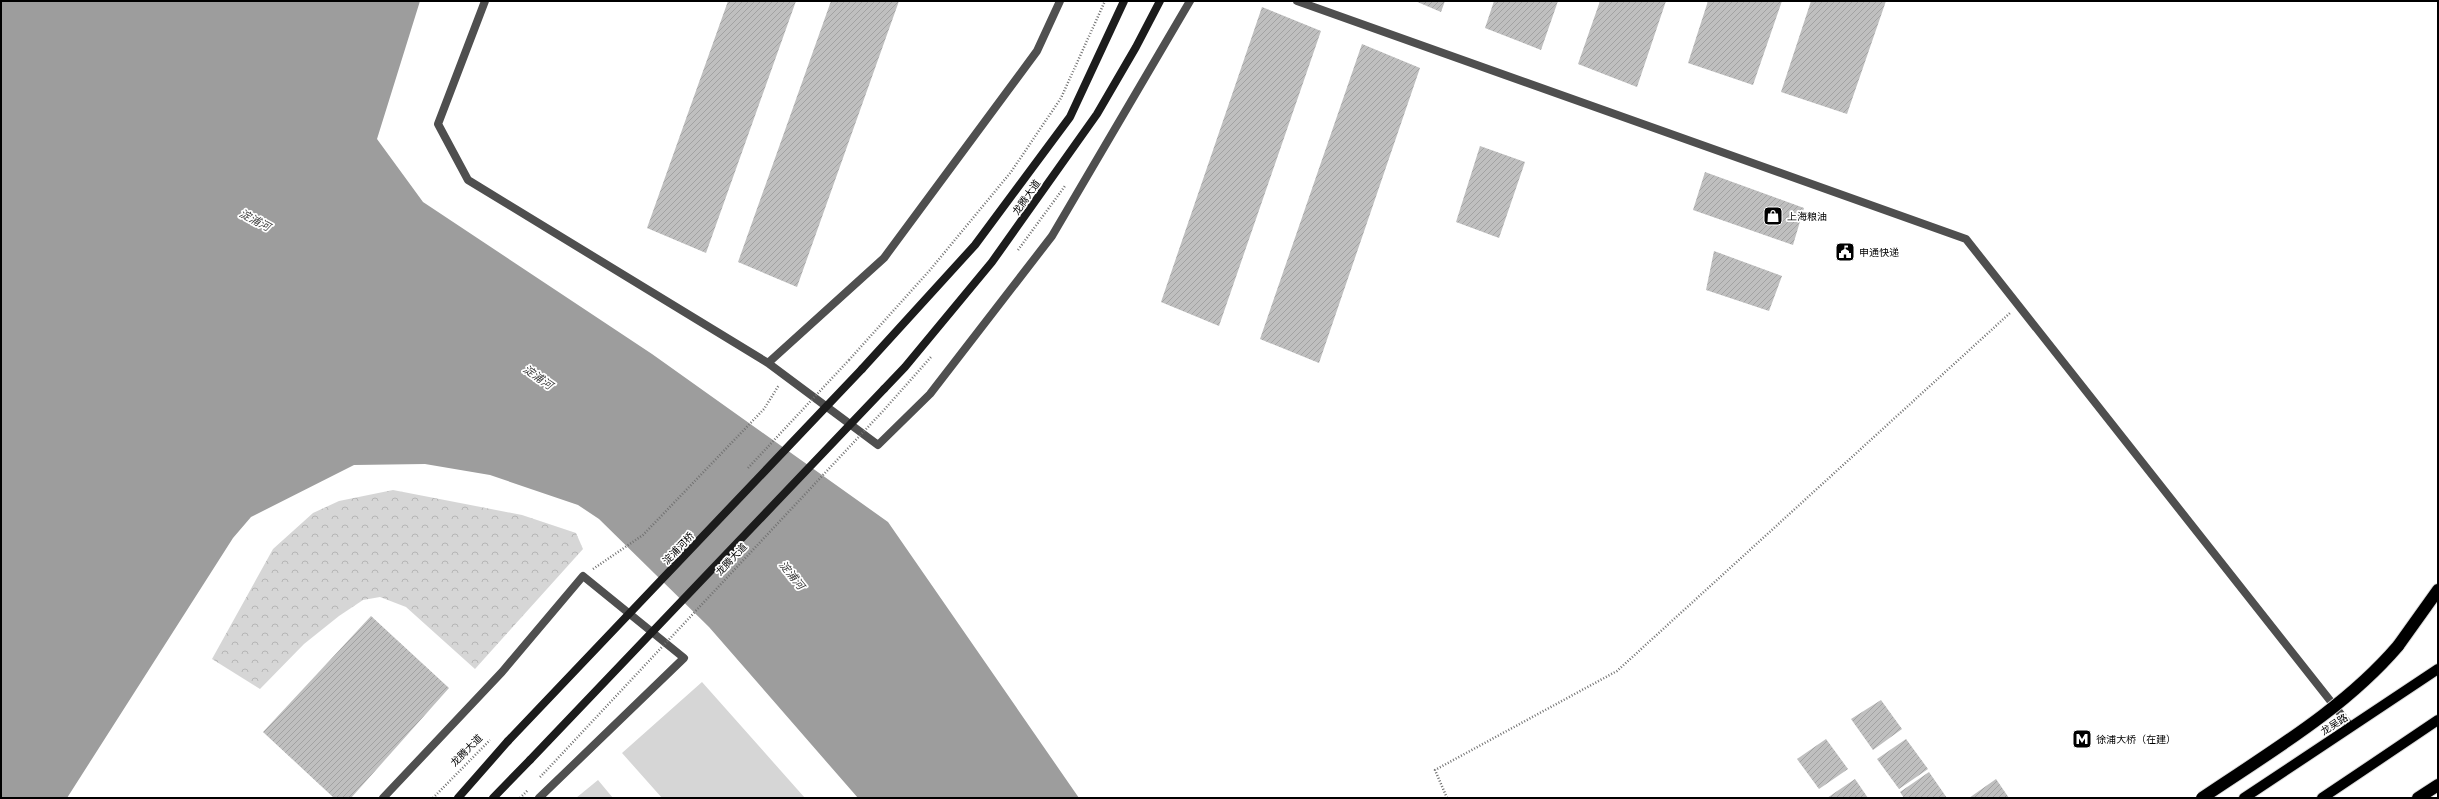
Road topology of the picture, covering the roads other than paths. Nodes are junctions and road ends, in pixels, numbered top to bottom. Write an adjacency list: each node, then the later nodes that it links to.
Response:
1 (485, 1): 7 (street)
2 (1060, 1): 7 (street)
3 (1124, 1): 8 (main road, 龙腾大道)
4 (1160, 1): 16 (main road, 龙腾大道, bridge)
5 (1190, 1): 7 (street)
6 (1298, 1): 12 (street)
7 (768, 363)
8 (862, 369): 15 (main road, 淀浦河桥, bridge)
9 (2438, 590): 18 (highway, bridge)
10 (2438, 669): 12 (main road, 龙吴路)
11 (2438, 720): 20 (main road)
12 (2351, 727): 19 (main road, 龙吴路)
13 (2438, 785): 21 (highway)
14 (383, 798): 17 (street)
15 (458, 798)
16 (493, 798)
17 (539, 798)
18 (2202, 798)
19 (2244, 798)
20 (2322, 798)
21 (2418, 798)

